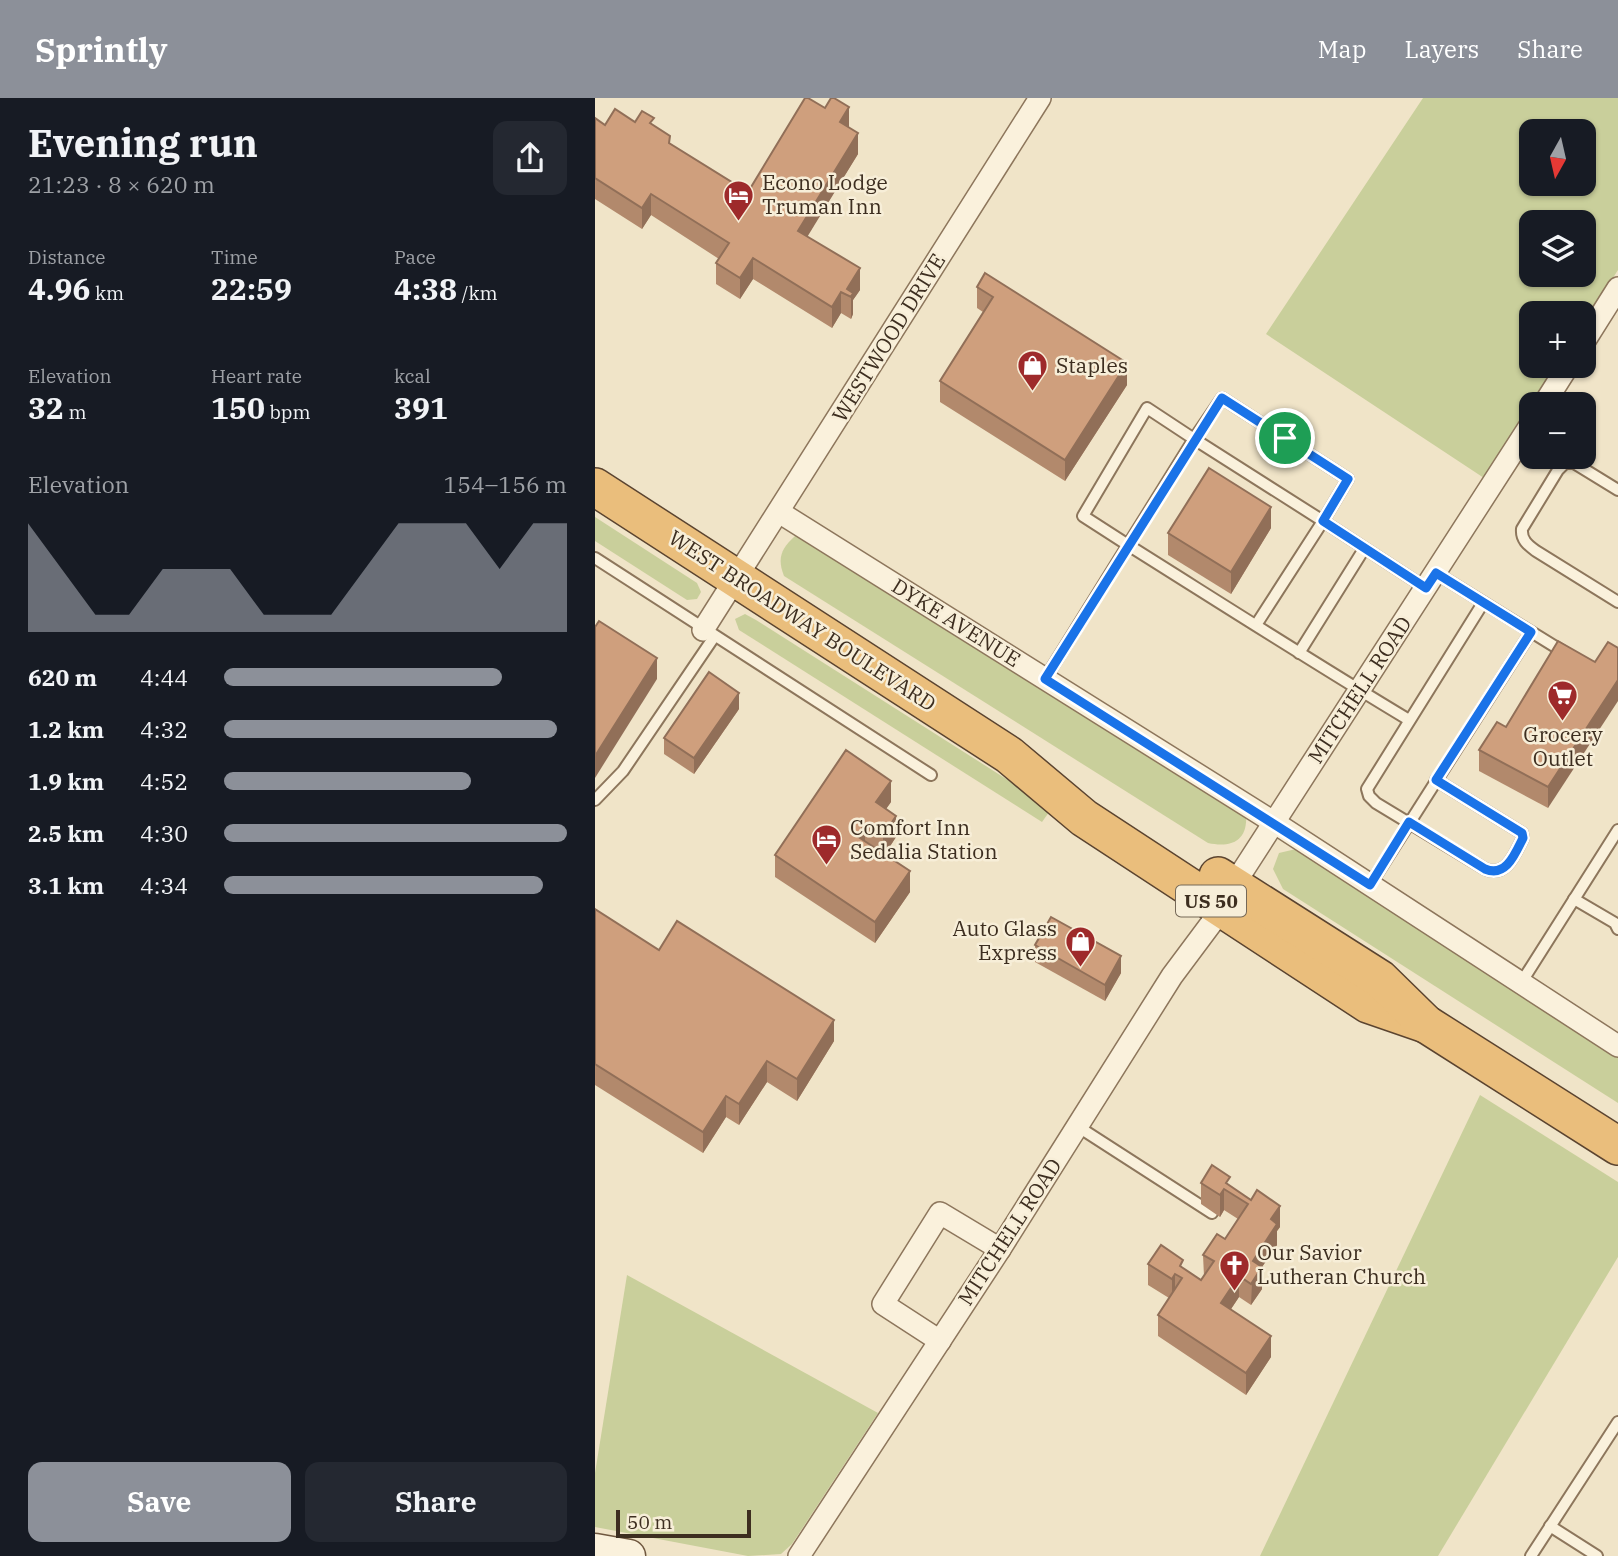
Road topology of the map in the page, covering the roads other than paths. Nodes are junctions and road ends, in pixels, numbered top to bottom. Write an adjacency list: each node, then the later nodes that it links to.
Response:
1 (1040, 98): 8 (street, WESTWOOD DRIVE)
2 (1618, 288): 3 (street)
3 (1596, 323)
4 (1194, 439): 9 (lane); 9 (lane); 10 (lane); 10 (lane)
5 (1519, 443): 14 (street, MITCHELL ROAD)
6 (595, 487): 13 (highway, WEST BROADWAY BOULEVARD / US 50)
7 (1618, 490): 15 (lane)
8 (779, 512): 13 (street, WESTWOOD DRIVE); 22 (street, DYKE AVENUE)
9 (1323, 521): 11 (lane); 17 (lane)
10 (1128, 545): 17 (lane); 22 (lane)
11 (1364, 549): 14 (lane); 20 (lane)
12 (595, 558): 19 (lane)
13 (737, 579): 19 (street, WESTWOOD DRIVE); 32 (highway, WEST BROADWAY BOULEVARD / US 50)
14 (1431, 580): 16 (lane); 23 (street, MITCHELL ROAD)
15 (1618, 602)
16 (1483, 603): 18 (lane); 24 (lane)
17 (1256, 625): 20 (lane)
18 (1531, 632): 21 (lane); 26 (lane)
19 (709, 633): 25 (lane); 27 (lane)
20 (1300, 653): 23 (lane)
21 (1581, 663)
22 (1045, 679): 29 (street, DYKE AVENUE)
23 (1360, 691): 24 (lane); 29 (street, MITCHELL ROAD)
24 (1409, 720): 28 (lane)
25 (931, 775)
26 (1436, 780): 28 (lane); 28 (lane)
27 (595, 800)
28 (1409, 822): 31 (lane)
29 (1275, 823): 31 (street, DYKE AVENUE); 32 (street, MITCHELL ROAD)
30 (1618, 830): 33 (lane)
31 (1370, 885): 35 (street, DYKE AVENUE)
32 (1227, 897): 37 (street, MITCHELL ROAD); 38 (highway, WEST BROADWAY BOULEVARD / US 50)
33 (1574, 899): 34 (lane); 35 (lane)
34 (1618, 929)
35 (1521, 983): 36 (street, DYKE AVENUE)
36 (1618, 1046)
37 (1077, 1126): 39 (lane); 40 (street, MITCHELL ROAD)
38 (1618, 1146)
39 (1212, 1213)
40 (1000, 1249): 41 (street, MITCHELL ROAD); 41 (street)
41 (940, 1341): 44 (street, MITCHELL ROAD)
42 (1618, 1422): 43 (lane)
43 (1550, 1526): 45 (lane); 46 (lane)
44 (799, 1556)
45 (1531, 1556)
46 (1597, 1556)

